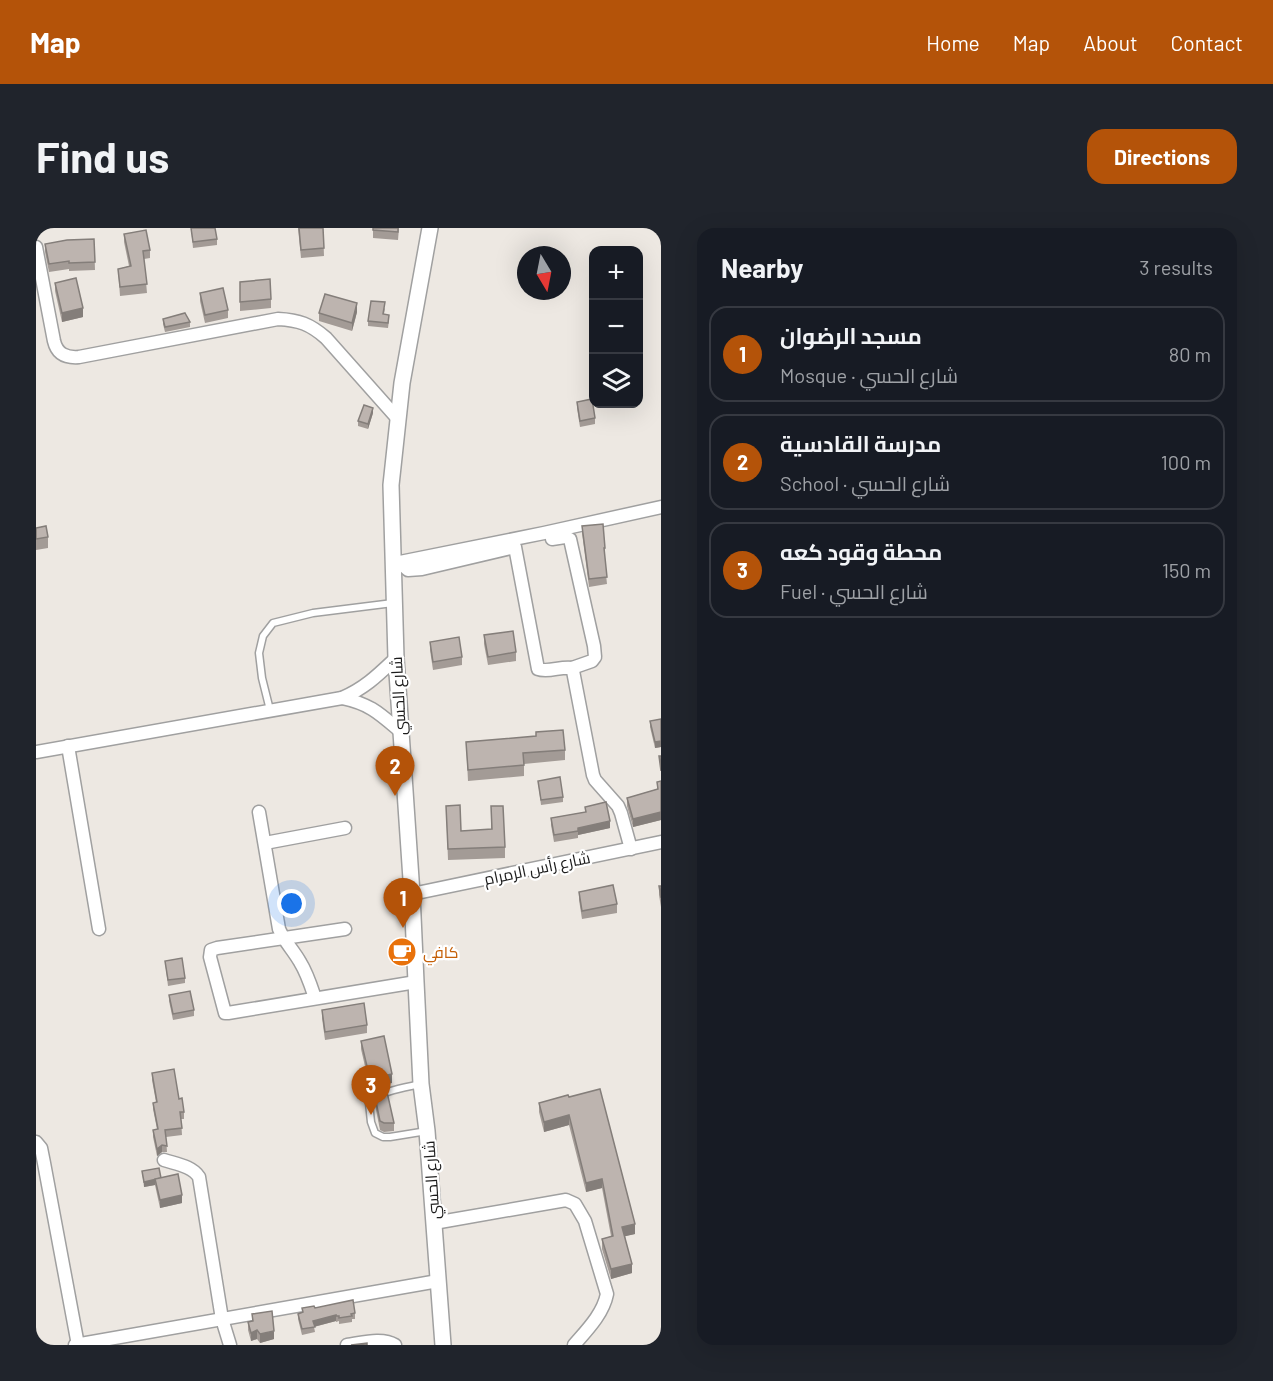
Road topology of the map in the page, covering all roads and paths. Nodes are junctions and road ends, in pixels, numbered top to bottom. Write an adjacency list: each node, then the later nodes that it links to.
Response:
1 (430, 228): 3 (street, شارع الحسي)
2 (36, 247): 3 (street)
3 (398, 418): 7 (street, شارع الحسي)
4 (661, 507): 5 (street)
5 (545, 537): 6 (street); 7 (street); 10 (street)
6 (515, 547): 7 (street); 10 (street)
7 (396, 563): 8 (street, شارع الحسي)
8 (394, 603): 9 (street, شارع الحسي); 12 (lane)
9 (396, 658): 11 (street); 13 (street, شارع الحسي)
10 (572, 668): 20 (street)
11 (342, 698): 12 (street); 13 (street)
12 (270, 711): 14 (street)
13 (400, 731): 21 (street, شارع الحسي)
14 (68, 746): 15 (street); 22 (street)
15 (36, 752)
16 (259, 812): 19 (street)
17 (345, 828): 19 (street)
18 (661, 842): 20 (street, شارع رأس الرمرام)
19 (265, 843): 24 (street)
20 (631, 849): 21 (street, شارع رأس الرمرام)
21 (412, 894): 25 (street, شارع الحسي)
22 (99, 929)
23 (345, 929): 24 (street)
24 (285, 939): 26 (street); 26 (street)
25 (416, 982): 26 (street); 27 (street, شارع الحسي)
26 (315, 998)
27 (422, 1084): 28 (street, شارع الحسي); 28 (lane)
28 (427, 1131): 31 (street, شارع الحسي)
29 (36, 1142): 34 (street)
30 (164, 1160): 33 (street)
31 (434, 1223): 32 (street, شارع الحسي); 39 (street)
32 (438, 1281): 33 (street); 38 (street, شارع الحسي)
33 (222, 1319): 34 (street); 35 (street)
34 (77, 1345)
35 (230, 1345)
36 (347, 1345): 37 (street)
37 (394, 1345)
38 (443, 1345)
39 (574, 1345)

